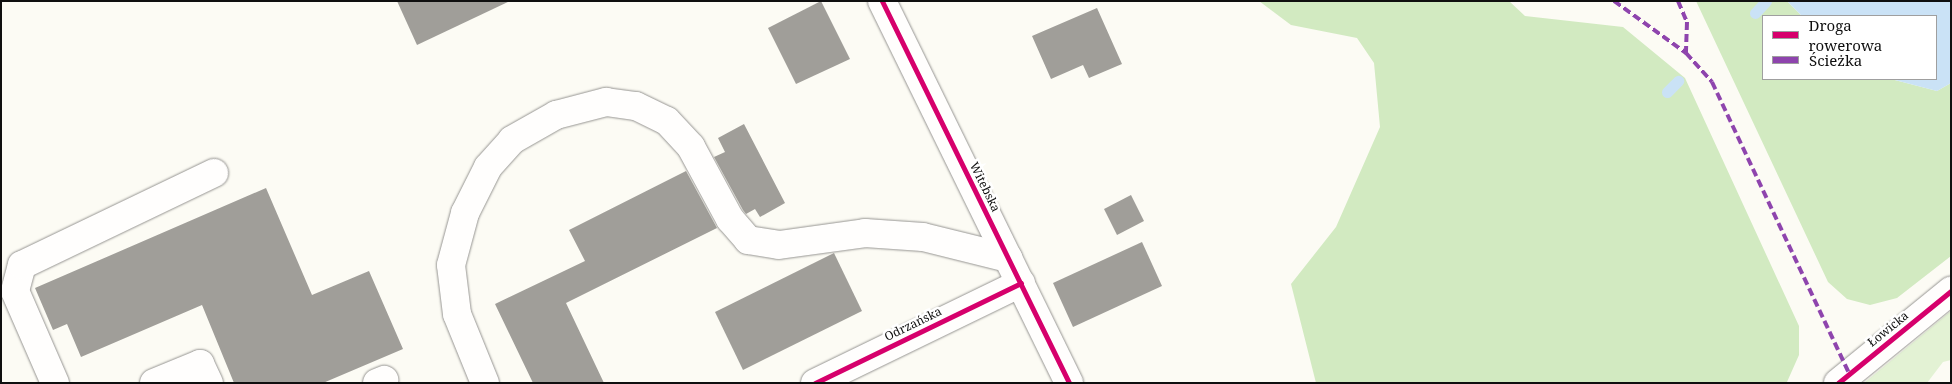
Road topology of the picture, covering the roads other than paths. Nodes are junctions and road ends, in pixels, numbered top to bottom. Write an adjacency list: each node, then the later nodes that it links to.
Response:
1 (882, 1): 3 (street, Witebska)
2 (214, 174): 6 (street)
3 (1008, 258): 4 (street, Witebska); 9 (street)
4 (1021, 283): 10 (street, Odrzańska); 11 (street, Witebska)
5 (1951, 291): 12 (street, Łowicka)
6 (46, 380)
7 (154, 383): 8 (street)
8 (209, 383)
9 (486, 383)
10 (815, 383)
11 (1069, 383)
12 (1838, 383)

